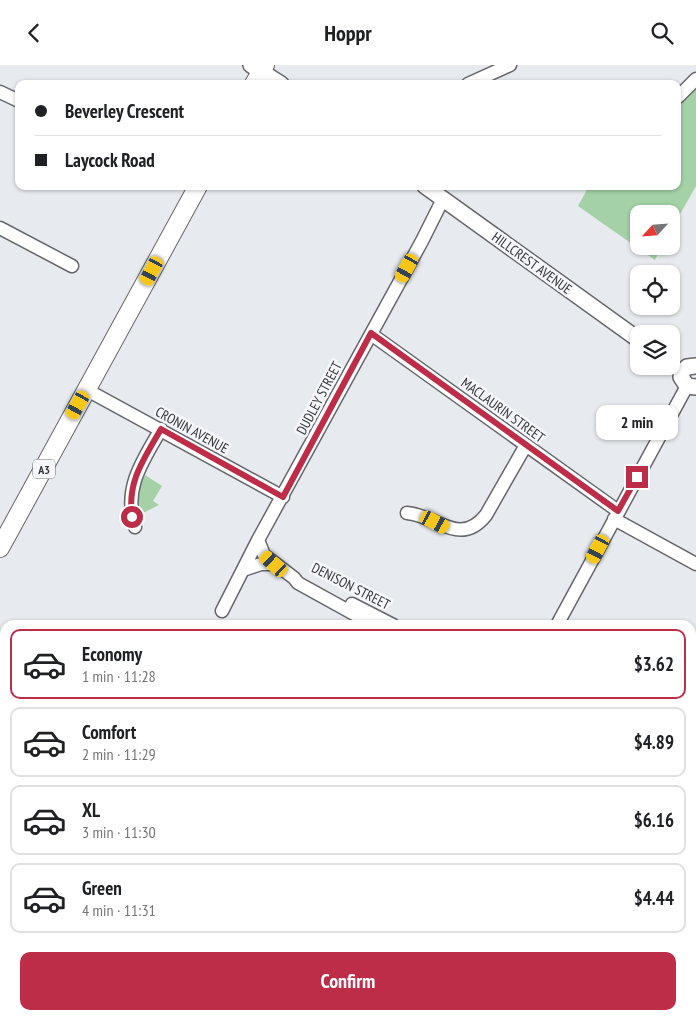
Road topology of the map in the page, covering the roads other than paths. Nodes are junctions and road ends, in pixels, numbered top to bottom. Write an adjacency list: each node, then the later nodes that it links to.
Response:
1 (510, 65): 5 (street)
2 (258, 71): 4 (main road)
3 (696, 79): 7 (street)
4 (274, 80)
5 (477, 80)
6 (0, 92): 8 (street)
7 (681, 94)
8 (15, 99)
9 (192, 190): 17 (highway, A3)
10 (431, 190): 11 (main road, HILLCREST AVENUE)
11 (444, 199): 14 (street, DUDLEY STREET); 15 (main road, HILLCREST AVENUE)
12 (0, 228): 13 (street)
13 (72, 266)
14 (371, 333): 19 (street, MACLAURIN STREET); 20 (street, DUDLEY STREET)
15 (630, 333)
16 (686, 375): 22 (street)
17 (87, 390): 18 (street, CRONIN AVENUE); 25 (highway, A3)
18 (161, 429): 20 (street, CRONIN AVENUE); 23 (street)
19 (526, 445): 21 (street); 22 (street, MACLAURIN STREET)
20 (283, 497): 24 (street, DUDLEY STREET)
21 (407, 513)
22 (616, 515): 27 (street, MACLAURIN STREET); 33 (street)
23 (135, 527)
24 (258, 540): 26 (street, DENISON STREET); 28 (street, DUDLEY STREET)
25 (0, 547)
26 (274, 564): 28 (street); 29 (street, DENISON STREET)
27 (696, 564)
28 (243, 571): 30 (street, DUDLEY STREET)
29 (294, 578): 31 (street, DENISON STREET); 32 (street, DENISON STREET)
30 (222, 611)
31 (365, 620)
32 (383, 620)
33 (560, 620)

